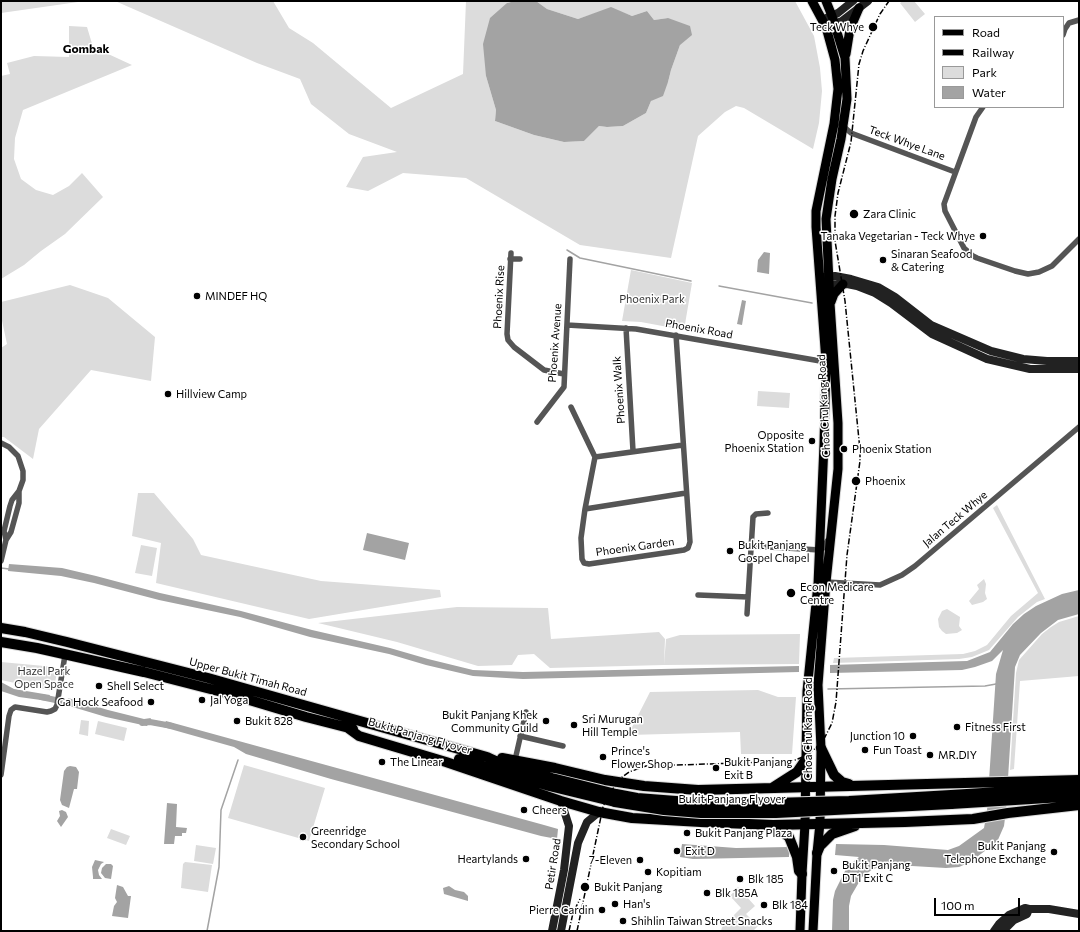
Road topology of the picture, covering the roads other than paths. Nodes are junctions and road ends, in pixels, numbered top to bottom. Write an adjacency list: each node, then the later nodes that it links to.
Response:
1 (812, 1): 6 (main road)
2 (826, 1): 6 (main road)
3 (868, 1): 4 (main road)
4 (856, 4): 6 (main road); 8 (main road)
5 (1079, 20): 7 (street)
6 (829, 22): 8 (main road, Choa Chu Kang Road); 18 (main road, Choa Chu Kang Road)
7 (1064, 32)
8 (845, 58): 10 (main road, Choa Chu Kang Road)
9 (982, 108): 13 (street, Teck Whye Lane)
10 (843, 126): 11 (street, Teck Whye Lane); 12 (main road, Choa Chu Kang Road)
11 (851, 133): 12 (street, Teck Whye Lane); 13 (street, Teck Whye Lane)
12 (841, 139): 17 (main road, Choa Chu Kang Road)
13 (955, 172): 14 (street, Teck Whye Lane)
14 (1079, 239)
15 (520, 259): 27 (street, Phoenix Rise)
16 (570, 259): 21 (street, Phoenix Avenue)
17 (830, 280): 18 (main road); 19 (main road); 20 (main road, Choa Chu Kang Road); 24 (main road)
18 (820, 281): 25 (main road, Choa Chu Kang Road)
19 (843, 284): 20 (main road); 26 (main road)
20 (830, 303): 31 (main road, Choa Chu Kang Road)
21 (567, 326): 22 (street, Phoenix Road); 27 (street, Phoenix Avenue)
22 (626, 328): 23 (street, Phoenix Road); 35 (street, Phoenix Walk)
23 (676, 335): 25 (street, Phoenix Road); 33 (street, Phoenix Garden)
24 (1079, 361)
25 (826, 362): 34 (main road, Choa Chu Kang Road)
26 (1079, 369)
27 (564, 374): 29 (street, Phoenix Avenue)
28 (571, 407): 36 (street)
29 (538, 422)
30 (1079, 427): 46 (street, Jalan Teck Whye)
31 (838, 437): 34 (main road); 38 (main road, Choa Chu Kang Road)
32 (1, 443): 45 (street)
33 (683, 444): 35 (street); 39 (street, Phoenix Garden)
34 (824, 444): 37 (main road, Choa Chu Kang Road)
35 (633, 452): 36 (street)
36 (595, 457): 40 (street, Phoenix Garden)
37 (823, 468): 38 (main road); 44 (main road, Choa Chu Kang Road)
38 (838, 469): 42 (main road, Choa Chu Kang Road)
39 (686, 493): 40 (street); 40 (street, Phoenix Garden)
40 (585, 509)
41 (768, 513): 43 (street)
42 (831, 530): 44 (street); 46 (main road, Choa Chu Kang Road)
43 (752, 546): 44 (street); 48 (street)
44 (820, 550): 60 (main road, Choa Chu Kang Road)
45 (1, 561)
46 (826, 582): 58 (main road, Choa Chu Kang Road)
47 (698, 595): 48 (street)
48 (748, 597): 49 (street)
49 (747, 614)
50 (1, 620): 51 (highway)
51 (5, 629): 59 (highway, Upper Bukit Timah Road)
52 (1, 642): 53 (highway, Upper Bukit Timah Road)
53 (65, 655): 55 (highway, Upper Bukit Timah Road); 62 (street)
54 (526, 712): 56 (street)
55 (348, 728): 64 (highway, Bukit Panjang Flyover); 73 (highway)
56 (520, 736): 57 (street); 61 (street)
57 (563, 746)
58 (821, 748): 65 (highway); 68 (main road, Choa Chu Kang Road)
59 (487, 758): 61 (highway); 64 (highway, Bukit Panjang Flyover)
60 (806, 759): 67 (main road, Choa Chu Kang Road); 70 (highway)
61 (514, 760): 69 (highway)
62 (1, 775)
63 (1079, 780): 65 (highway)
64 (550, 782): 72 (highway, Bukit Panjang Flyover, bridge)
65 (855, 786): 68 (highway)
66 (1079, 787): 72 (highway, Bukit Panjang Flyover)
67 (805, 788): 68 (highway); 70 (highway); 79 (main road, Choa Chu Kang Road)
68 (820, 788): 76 (main road, Choa Chu Kang Road)
69 (749, 789): 70 (highway); 77 (highway)
70 (770, 789)
71 (1079, 796): 72 (highway, Bukit Panjang Flyover)
72 (951, 800)
73 (562, 801): 75 (highway); 83 (main road, Petir Road)
74 (1079, 805): 80 (highway)
75 (598, 812): 77 (highway); 82 (main road, Petir Road)
76 (820, 823): 79 (highway); 80 (highway); 81 (main road, Choa Chu Kang Road)
77 (760, 824): 78 (highway)
78 (773, 824): 79 (highway); 84 (highway)
79 (805, 824): 84 (main road, Choa Chu Kang Road)
80 (863, 824): 81 (highway)
81 (817, 853): 90 (main road, Choa Chu Kang Road)
82 (574, 865): 83 (main road); 88 (main road, Petir Road)
83 (564, 870): 87 (main road, Petir Road)
84 (802, 874): 89 (main road, Choa Chu Kang Road)
85 (1030, 910): 86 (main road); 91 (main road); 92 (main road)
86 (1079, 914)
87 (552, 931)
88 (561, 931)
89 (800, 931)
90 (813, 931)
91 (994, 931)
92 (1003, 931)

